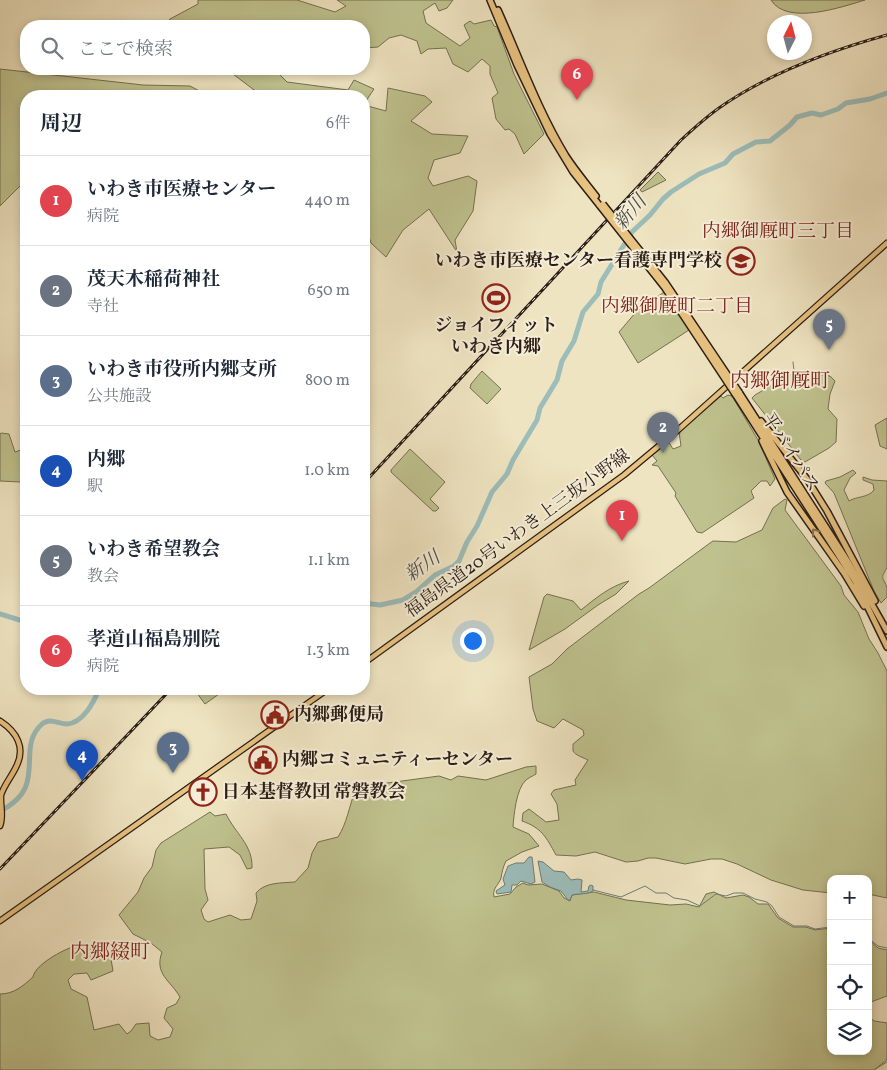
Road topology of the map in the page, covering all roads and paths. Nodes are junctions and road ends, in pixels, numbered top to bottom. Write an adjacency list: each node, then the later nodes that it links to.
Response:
1 (492, 0): 3 (highway, 平バイパス, bridge)
2 (887, 243): 8 (main road, 福島県道20号いわき上三坂小野線)
3 (738, 395): 4 (highway, 平バイパス); 5 (highway); 7 (highway, one-way to 3)
4 (797, 485): 6 (highway, 平バイパス); 7 (highway, 平バイパス)
5 (887, 626)
6 (887, 631)
7 (887, 647)
8 (370, 659)
9 (320, 695): 13 (main road)
10 (0, 721): 11 (main road)
11 (1, 806): 12 (main road)
12 (0, 826)
13 (0, 921)

